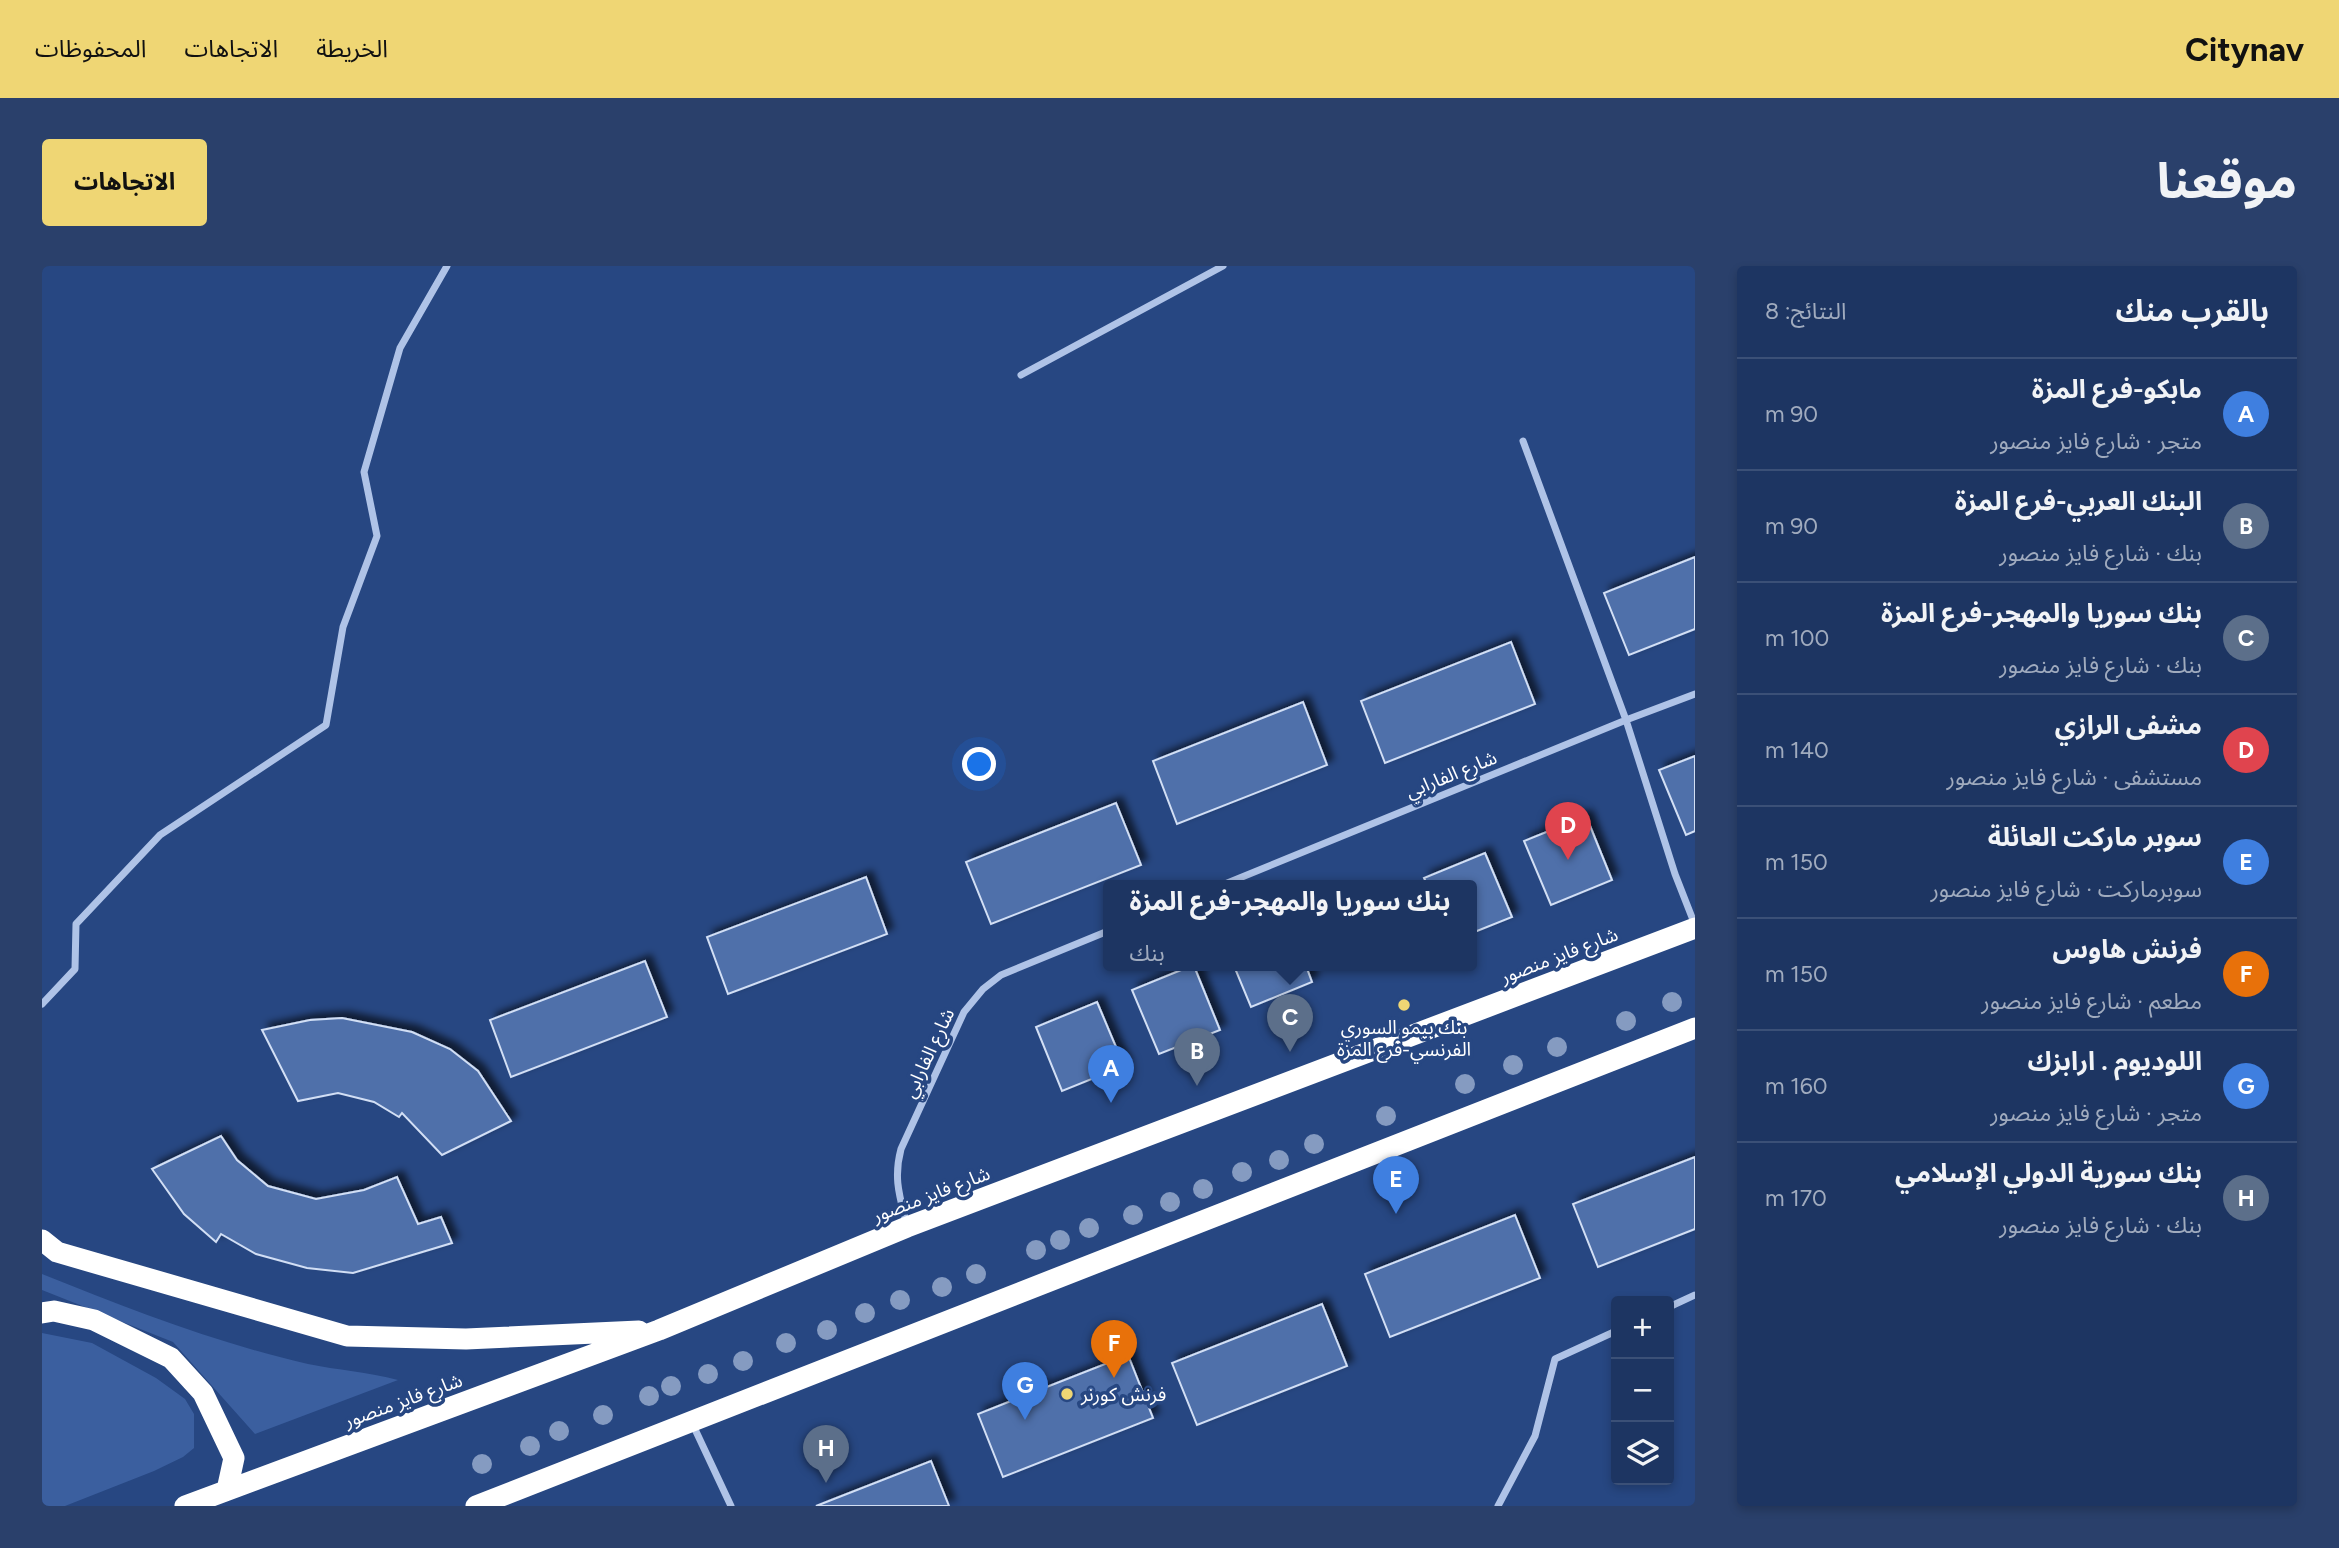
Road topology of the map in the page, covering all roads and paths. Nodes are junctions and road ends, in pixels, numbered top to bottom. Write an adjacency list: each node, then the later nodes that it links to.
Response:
1 (447, 266): 10 (street)
2 (1223, 266): 3 (street)
3 (1021, 375)
4 (1523, 441): 6 (street)
5 (1695, 694): 6 (street, شارع الفارابي)
6 (1626, 720): 7 (street, شارع الفارابي); 8 (street)
7 (1235, 880)
8 (1695, 927): 12 (highway, شارع فايز منصور)
9 (1103, 934): 12 (street, شارع الفارابي)
10 (42, 1004)
11 (1695, 1028): 19 (highway)
12 (907, 1227): 17 (highway, شارع فايز منصور)
13 (42, 1240): 17 (highway)
14 (1695, 1295): 15 (street)
15 (1674, 1305)
16 (42, 1312): 21 (highway)
17 (659, 1330): 21 (highway, شارع فايز منصور)
18 (1611, 1333): 26 (street)
19 (692, 1421): 20 (highway); 25 (street)
20 (534, 1483): 23 (highway); 24 (highway)
21 (227, 1490): 22 (highway, شارع فايز منصور)
22 (185, 1506)
23 (476, 1506)
24 (515, 1506)
25 (731, 1506)
26 (1498, 1506)

